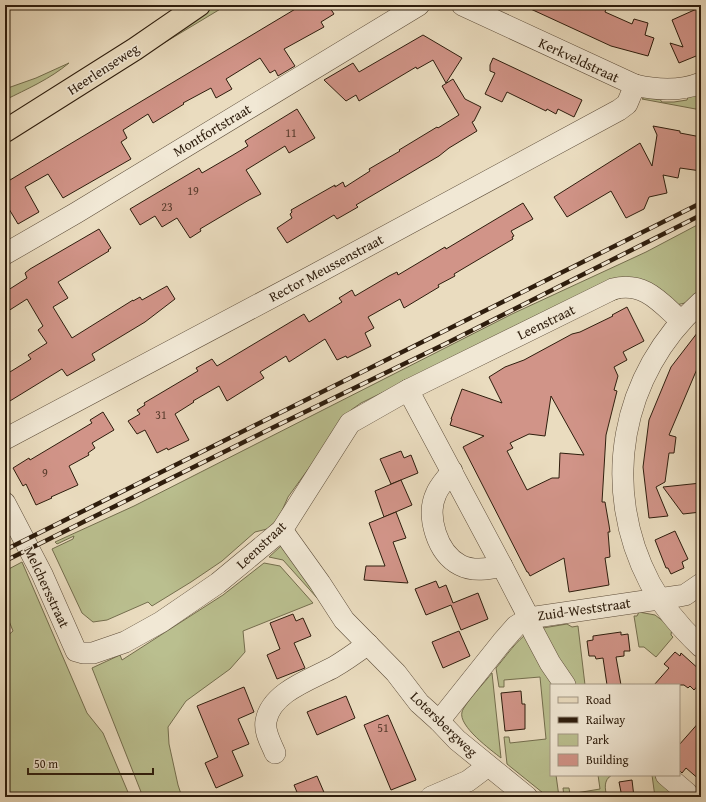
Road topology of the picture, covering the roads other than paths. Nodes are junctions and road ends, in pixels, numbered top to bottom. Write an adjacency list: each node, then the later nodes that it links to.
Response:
1 (199, 5): 6 (main road, Heerlenseweg)
2 (419, 5): 7 (street, Montfortstraat)
3 (462, 5): 5 (street, Kerkveldstraat)
4 (701, 83): 5 (street, Kerkveldstraat)
5 (635, 85): 11 (street, Rector Meussenstraat)
6 (5, 131)
7 (5, 254)
8 (701, 302): 9 (street)
9 (681, 321): 10 (street, Leenstraat); 17 (street)
10 (408, 390): 12 (street); 14 (street, Leenstraat)
11 (5, 439)
12 (452, 471): 15 (street); 15 (street)
13 (5, 503): 21 (street, Melchersstraat)
14 (282, 530): 19 (street, Lotersbergweg); 21 (street, Leenstraat)
15 (502, 566): 18 (street)
16 (701, 584): 17 (street, Zuid-Weststraat)
17 (660, 599): 18 (street, Zuid-Weststraat); 20 (street)
18 (529, 618): 22 (street); 23 (street, Zuid-Weststraat)
19 (368, 644): 23 (street, Lotersbergweg); 24 (street)
20 (701, 647)
21 (76, 651)
22 (564, 684)
23 (439, 721): 25 (street, Lotersbergweg)
24 (275, 753)
25 (488, 766): 28 (street); 29 (street, Lotersbergweg)
26 (667, 776): 27 (street)
27 (687, 793)
28 (431, 797)
29 (528, 797)

